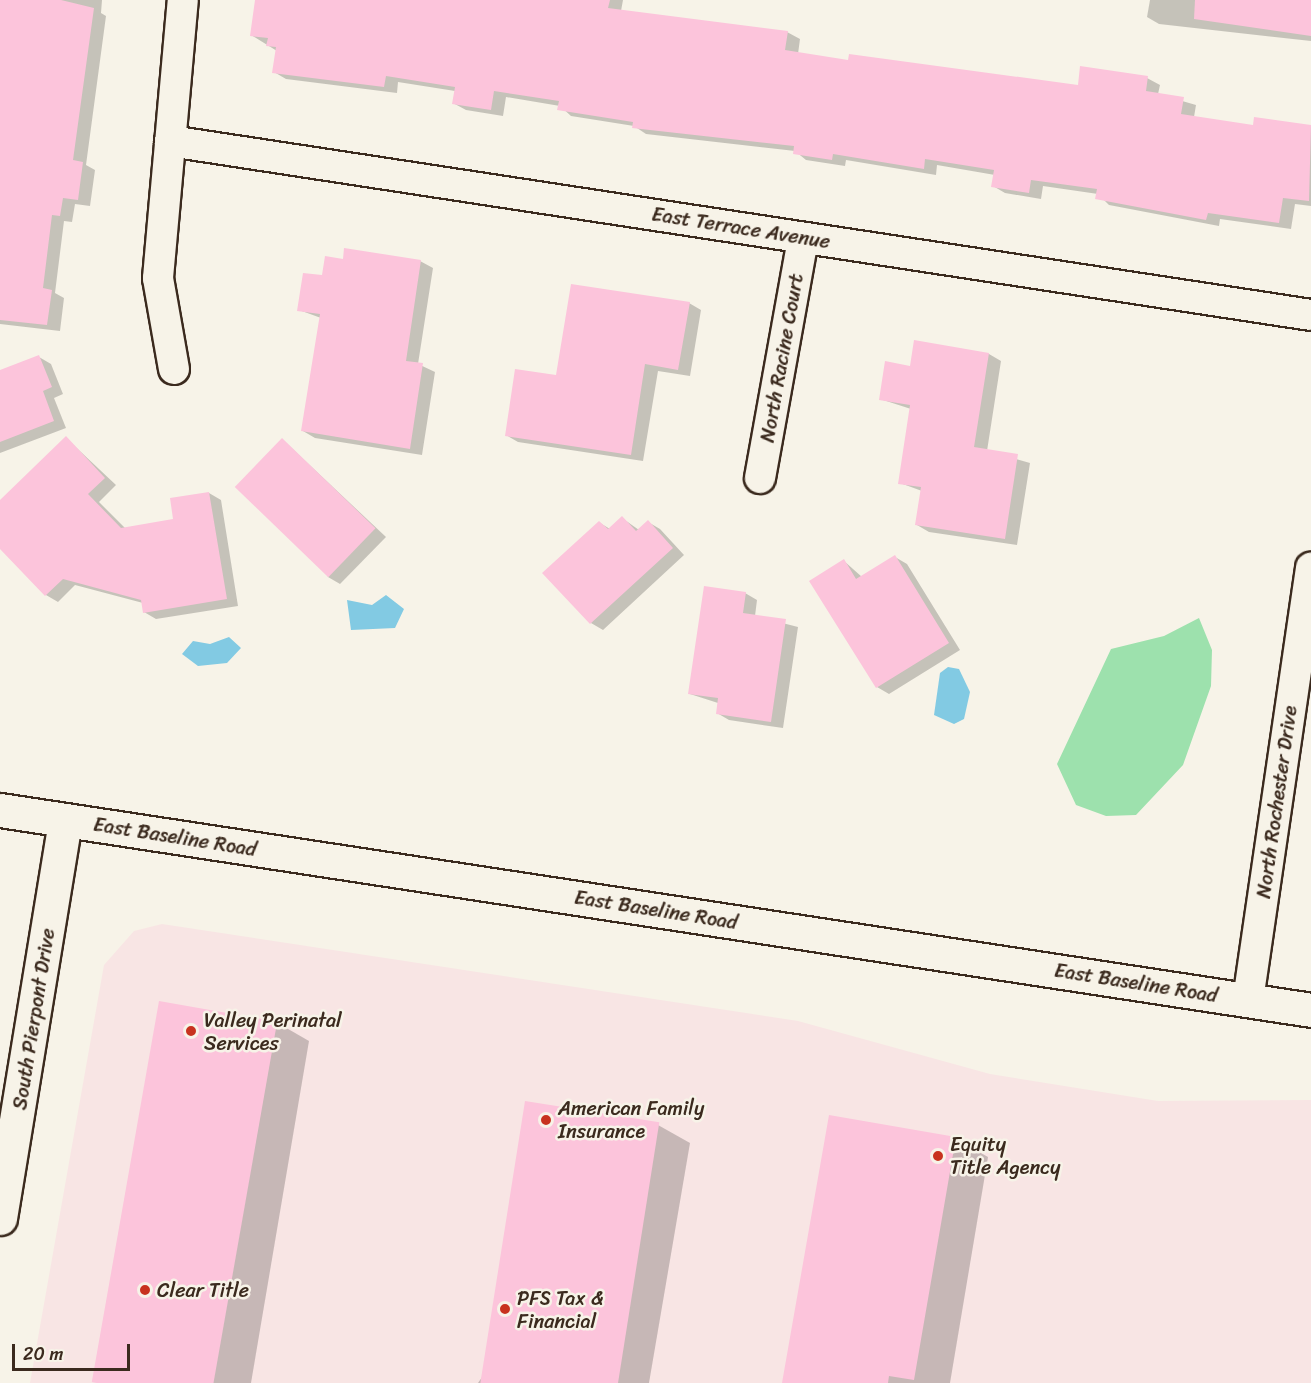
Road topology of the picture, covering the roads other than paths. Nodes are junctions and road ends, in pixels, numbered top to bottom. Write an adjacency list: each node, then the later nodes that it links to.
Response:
1 (183, 0): 2 (street)
2 (170, 141): 3 (street, East Terrace Avenue); 5 (street)
3 (803, 238): 4 (street, East Terrace Avenue); 6 (street, North Racine Court)
4 (1311, 315)
5 (174, 369)
6 (760, 478)
7 (1311, 568): 10 (street, North Rochester Drive)
8 (0, 810): 9 (main road, East Baseline Road)
9 (65, 820): 10 (main road, East Baseline Road); 12 (main road, South Pierpont Drive)
10 (1248, 1000): 11 (main road, East Baseline Road)
11 (1311, 1010)
12 (0, 1218)

